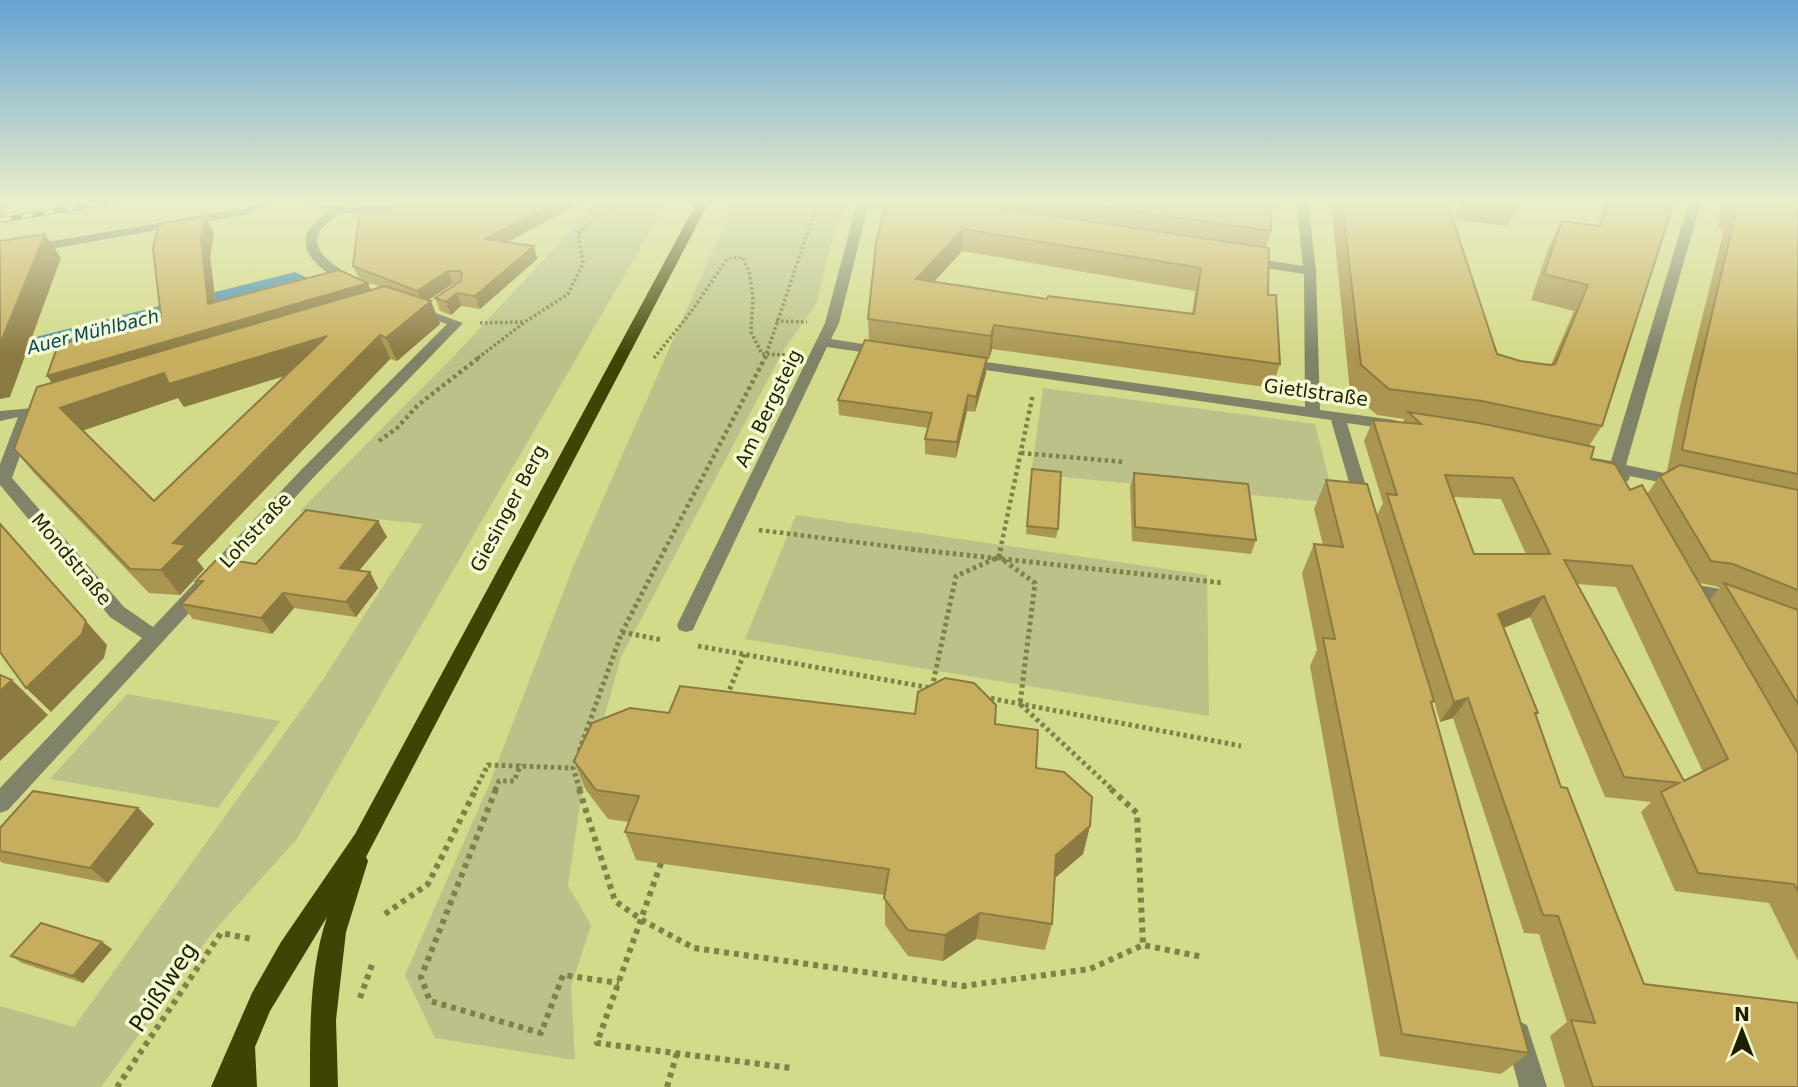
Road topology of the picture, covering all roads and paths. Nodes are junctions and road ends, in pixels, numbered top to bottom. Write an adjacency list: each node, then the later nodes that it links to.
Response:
1 (317, 253): 10 (street)
2 (581, 253): 14 (path)
3 (676, 253): 55 (main road, Giesinger Berg)
4 (801, 253): 18 (path)
5 (850, 253): 16 (street, Am Bergsteig)
6 (1308, 253): 9 (street)
7 (1680, 253): 30 (street)
8 (1228, 258): 9 (street)
9 (1310, 271): 22 (street)
10 (367, 290)
11 (441, 300): 13 (street)
12 (402, 306): 13 (street)
13 (423, 312): 15 (street)
14 (525, 322): 15 (path); 26 (path)
15 (456, 323): 42 (street, Lohstraße)
16 (820, 349): 17 (street); 18 (path); 35 (street, Am Bergsteig)
17 (903, 354)
18 (767, 355): 19 (path); 41 (path)
19 (654, 358)
20 (943, 360): 21 (street, Gietlstraße)
21 (1037, 374): 22 (street, Gietlstraße); 27 (path)
22 (1313, 413): 24 (street, Gietlstraße)
23 (0, 416): 31 (street, Mondstraße)
24 (1337, 416): 25 (street, Gietlstraße); 34 (street)
25 (1416, 428)
26 (375, 444)
27 (1021, 453): 29 (path); 36 (path)
28 (1576, 459): 30 (street)
29 (1125, 462)
30 (1616, 468): 32 (street); 33 (street)
31 (3, 470): 42 (street, Mondstraße)
32 (1694, 484)
33 (1629, 490)
34 (1368, 520)
35 (733, 526): 36 (path); 40 (street, Am Bergsteig)
36 (999, 557): 37 (path); 46 (path); 50 (path)
37 (1224, 583)
38 (1759, 614): 39 (street)
39 (1699, 615)
40 (686, 625)
41 (622, 632): 43 (path); 53 (path)
42 (154, 638): 54 (street, Lohstraße)
43 (667, 641)
44 (692, 645): 45 (path)
45 (744, 654): 46 (path); 49 (path)
46 (932, 688): 47 (path)
47 (945, 690)
48 (982, 697): 50 (path)
49 (726, 698)
50 (1020, 704): 51 (path); 60 (path)
51 (1241, 746)
52 (521, 764): 53 (path); 57 (path); 62 (path)
53 (573, 768): 58 (path)
54 (0, 803)
55 (363, 841): 64 (main road, Giesinger Berg); 70 (main road, Giesinger Berg)
56 (661, 863): 58 (path)
57 (385, 914)
58 (642, 920): 60 (path); 62 (path)
59 (252, 939): 67 (path, Poißlweg)
60 (1143, 945): 61 (path)
61 (1203, 957)
62 (619, 983): 65 (path)
63 (1510, 1008): 72 (street)
64 (245, 1038): 68 (main road, Giesinger Berg); 69 (main road, Giesinger Berg)
65 (677, 1053): 66 (path); 71 (path)
66 (791, 1068)
67 (117, 1087)
68 (225, 1087)
69 (243, 1087)
70 (324, 1087)
71 (667, 1087)
72 (1533, 1087)

